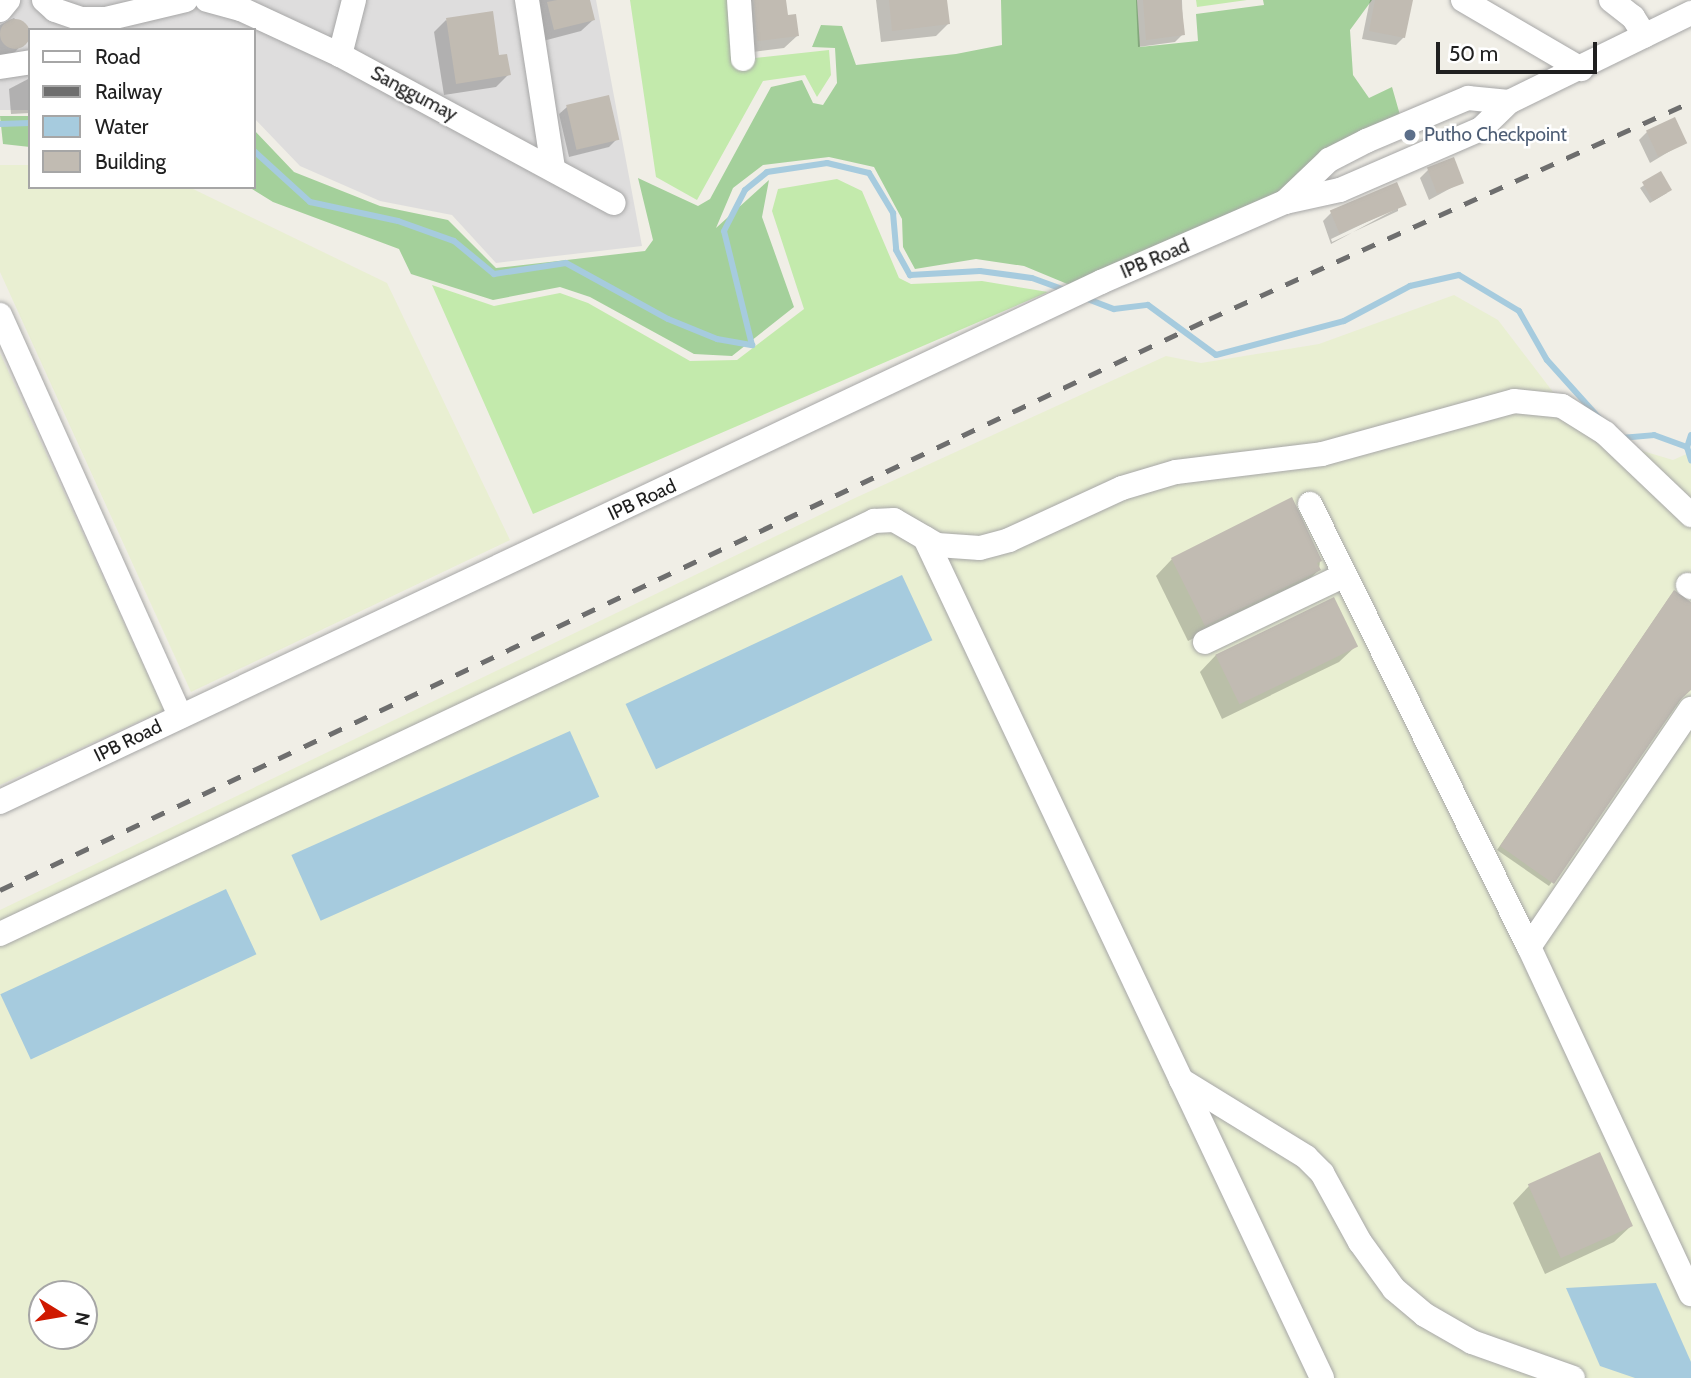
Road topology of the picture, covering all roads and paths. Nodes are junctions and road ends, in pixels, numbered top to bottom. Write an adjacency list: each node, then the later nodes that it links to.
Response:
1 (8, 0): 10 (street)
2 (44, 0): 3 (street)
3 (186, 0)
4 (207, 0): 13 (street, Sanggumay)
5 (354, 0): 13 (street)
6 (527, 0): 19 (street)
7 (740, 0): 14 (street)
8 (1463, 0): 17 (street)
9 (1611, 0): 12 (street)
10 (0, 10)
11 (1691, 13): 12 (street, IPB Road)
12 (1645, 36): 17 (street, IPB Road)
13 (340, 55): 19 (street, Sanggumay)
14 (743, 59)
15 (28, 62): 16 (street)
16 (0, 67)
17 (1581, 69): 18 (street, IPB Road)
18 (1508, 102): 20 (street, IPB Road); 20 (street, IPB Road)
19 (553, 167): 21 (street, Sanggumay)
20 (1285, 202): 29 (street, IPB Road)
21 (614, 203)
22 (0, 315): 29 (street)
23 (1310, 505): 26 (street)
24 (1691, 515): 25 (street)
25 (925, 538): 31 (street); 33 (street)
26 (1343, 576): 27 (street); 32 (street)
27 (1205, 642)
28 (1691, 709): 32 (street)
29 (180, 716): 30 (street, IPB Road)
30 (0, 802)
31 (0, 934)
32 (1529, 947): 34 (street)
33 (1181, 1080): 35 (street); 36 (street)
34 (1691, 1294)
35 (1322, 1378)
36 (1573, 1378)

